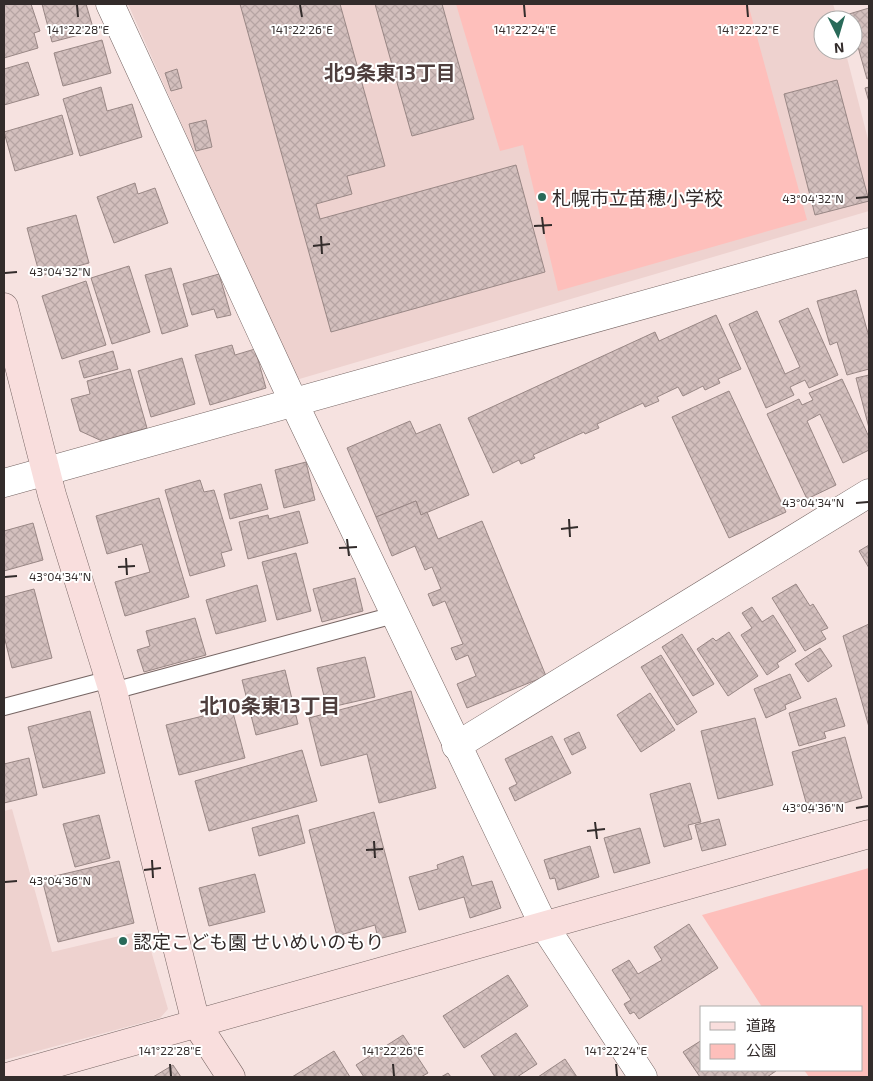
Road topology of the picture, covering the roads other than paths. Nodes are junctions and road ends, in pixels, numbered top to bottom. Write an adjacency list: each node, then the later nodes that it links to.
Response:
1 (110, 4): 4 (street)
2 (869, 242): 4 (street)
3 (4, 307): 5 (street)
4 (293, 401): 5 (street); 8 (street)
5 (46, 471): 6 (street); 9 (street)
6 (4, 483)
7 (869, 493): 11 (street)
8 (394, 615): 9 (lane); 11 (street)
9 (111, 685): 10 (lane); 14 (street)
10 (4, 707)
11 (456, 746): 13 (street)
12 (869, 834): 13 (street)
13 (543, 924): 14 (street); 17 (street)
14 (196, 1023): 15 (street); 16 (street)
15 (7, 1077)
16 (231, 1077)
17 (643, 1077)

